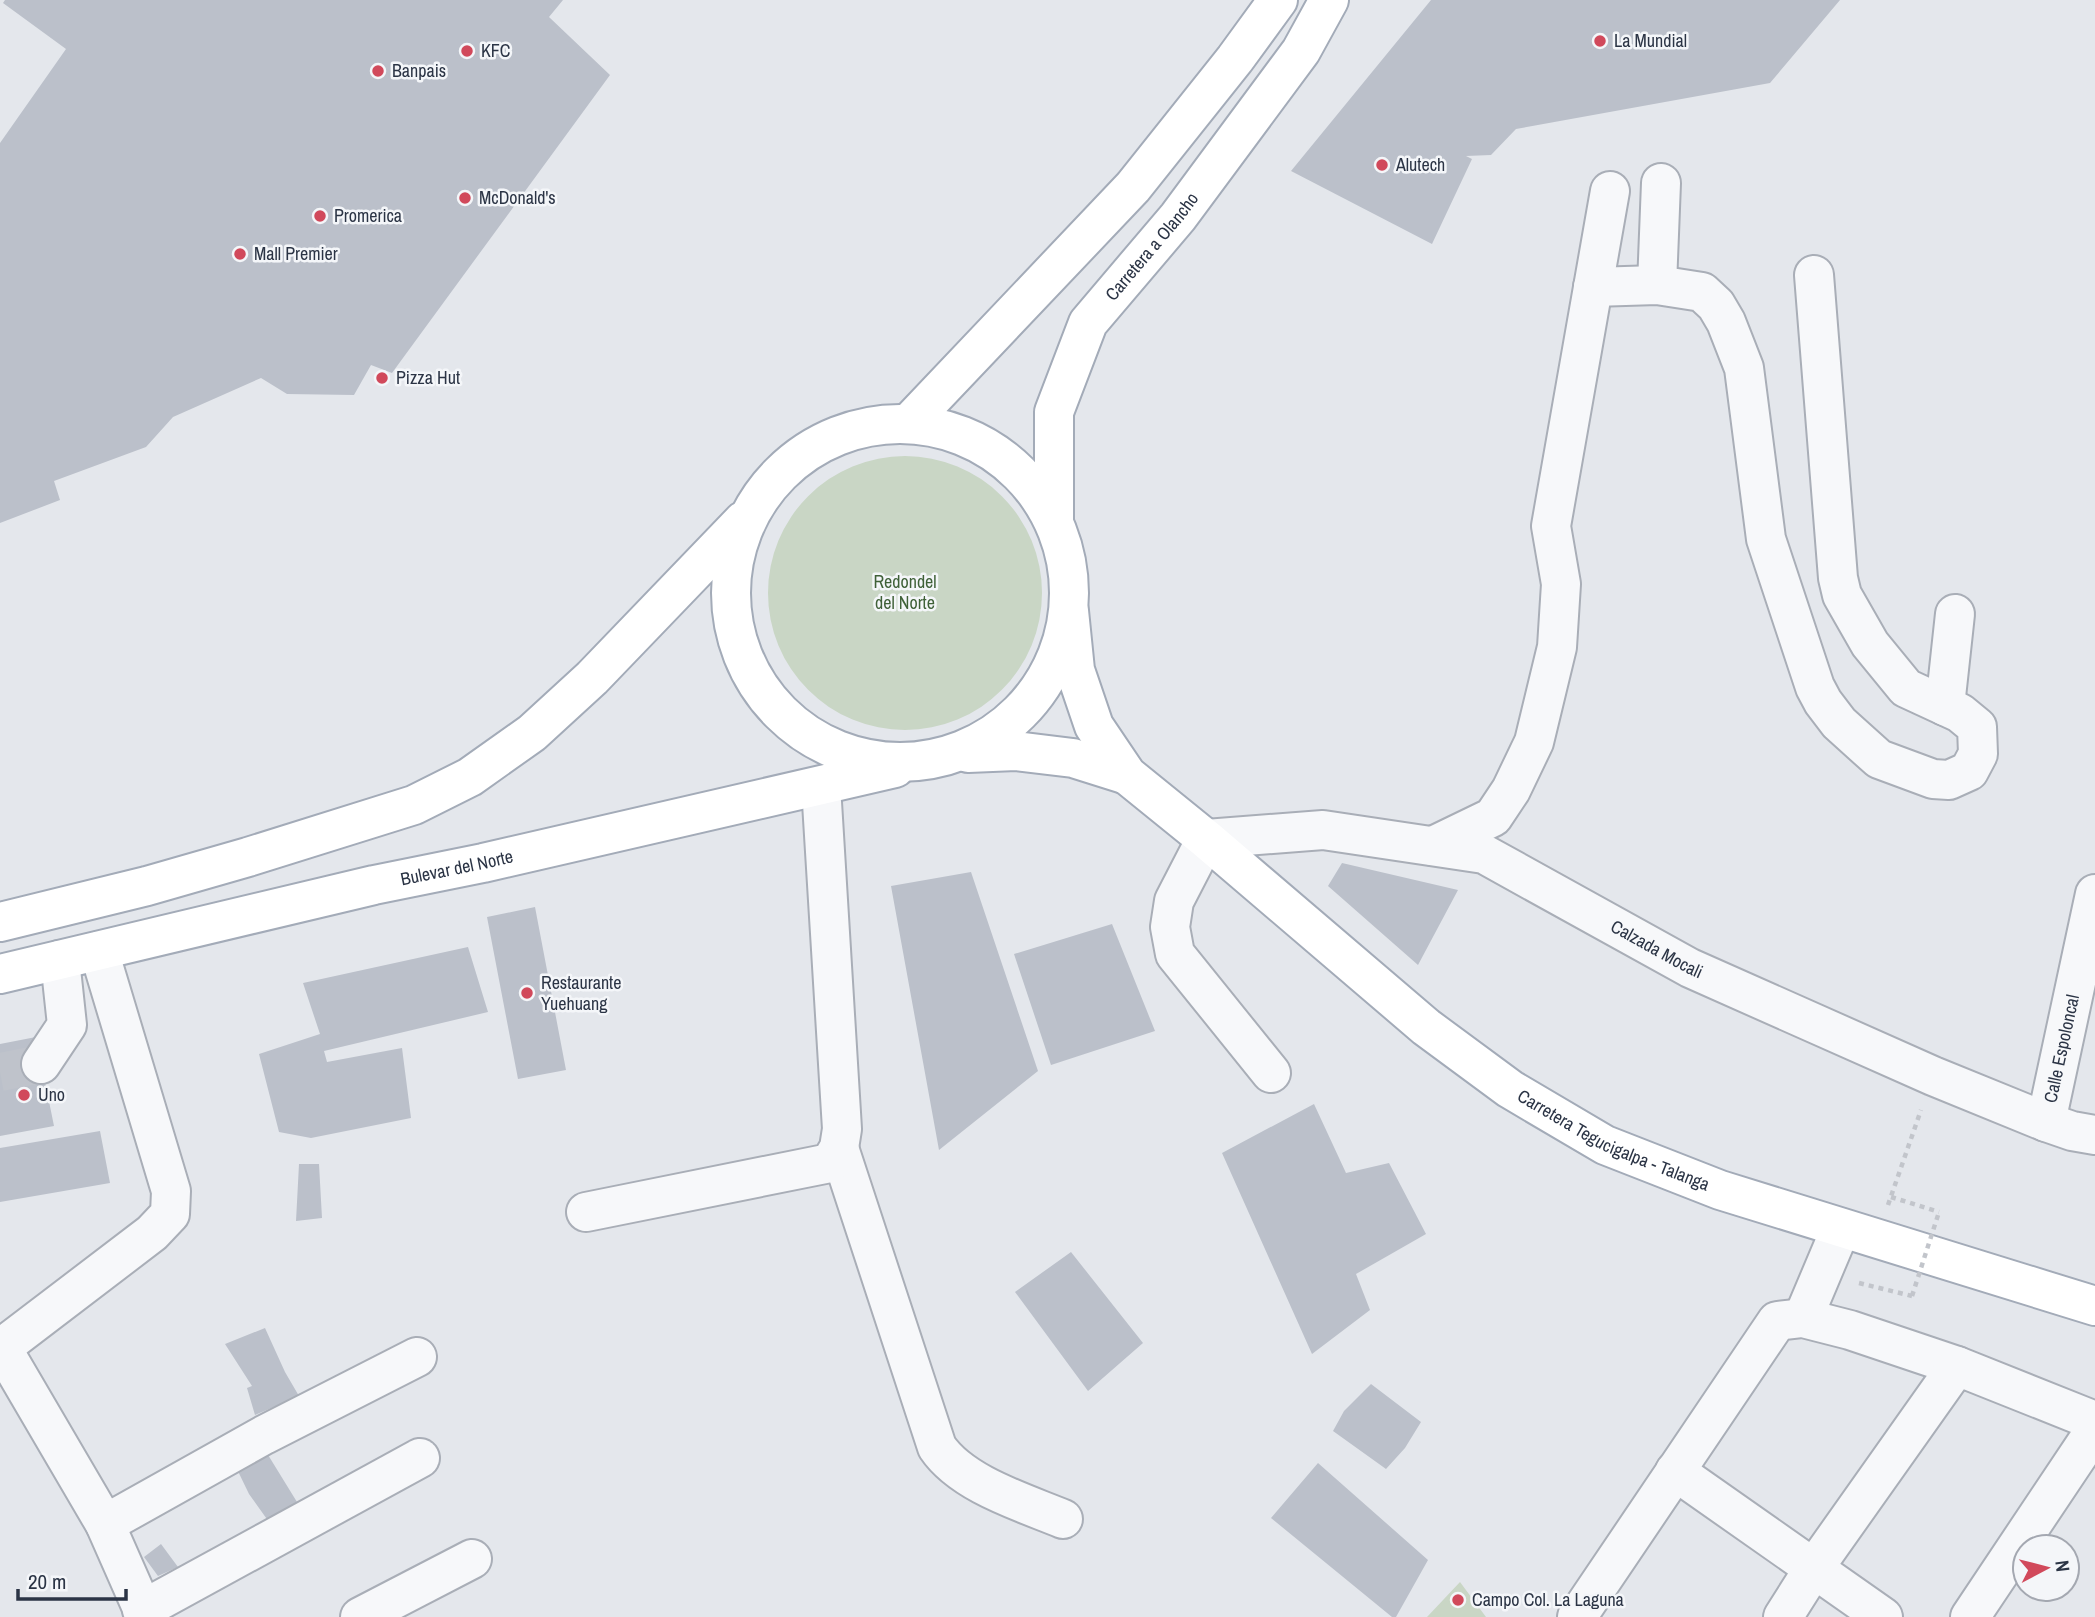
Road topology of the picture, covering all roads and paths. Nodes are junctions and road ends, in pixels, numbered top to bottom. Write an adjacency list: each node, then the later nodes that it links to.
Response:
1 (1278, 0): 8 (main road)
2 (1329, 0): 10 (main road, Carretera a Olancho)
3 (1661, 183): 6 (street)
4 (1610, 191): 7 (street)
5 (1814, 275): 13 (street)
6 (1657, 285): 7 (street); 13 (street)
7 (1593, 287): 19 (street)
8 (909, 423): 9 (main road); 10 (main road)
9 (749, 514): 15 (main road); 21 (main road)
10 (1054, 521): 11 (main road)
11 (1069, 611): 14 (main road); 16 (main road)
12 (1955, 614): 13 (street)
13 (1945, 706)
14 (960, 754): 15 (main road); 16 (main road)
15 (914, 763): 17 (main road, Bulevar del Norte)
16 (1127, 775): 18 (main road)
17 (821, 786): 22 (main road, Bulevar del Norte); 30 (street)
18 (1206, 839): 19 (street, Calzada Mocali); 26 (street); 33 (main road, Carretera Tegucigalpa - Talanga)
19 (1433, 846): 27 (street, Calzada Mocali)
20 (2095, 894): 28 (street, Calle Espoloncal)
21 (0, 922)
22 (99, 951): 23 (main road, Bulevar del Norte); 37 (street)
23 (60, 960): 24 (main road, Bulevar del Norte); 25 (street)
24 (0, 974)
25 (41, 1064)
26 (1271, 1073)
27 (1933, 1076): 28 (street, Calzada Mocali); 31 (path)
28 (2046, 1122): 29 (street, Calzada Mocali)
29 (2095, 1135)
30 (839, 1148): 32 (street); 44 (street)
31 (1891, 1197): 33 (path); 34 (path, bridge)
32 (586, 1213)
33 (1859, 1233): 35 (main road, Carretera Tegucigalpa - Talanga); 36 (street)
34 (1912, 1296)
35 (2095, 1306)
36 (1803, 1318): 39 (street); 43 (street)
37 (1, 1348): 45 (street)
38 (418, 1357): 45 (street)
39 (1957, 1366): 40 (street); 47 (street)
40 (2095, 1421)
41 (2095, 1430): 53 (street)
42 (420, 1458): 48 (street)
43 (1675, 1471): 47 (street); 50 (street)
44 (1063, 1519)
45 (105, 1524): 48 (street)
46 (472, 1559): 49 (street)
47 (1814, 1568): 51 (street); 52 (street)
48 (144, 1613)
49 (360, 1617)
50 (1577, 1617)
51 (1783, 1617)
52 (1883, 1617)
53 (1970, 1617)

